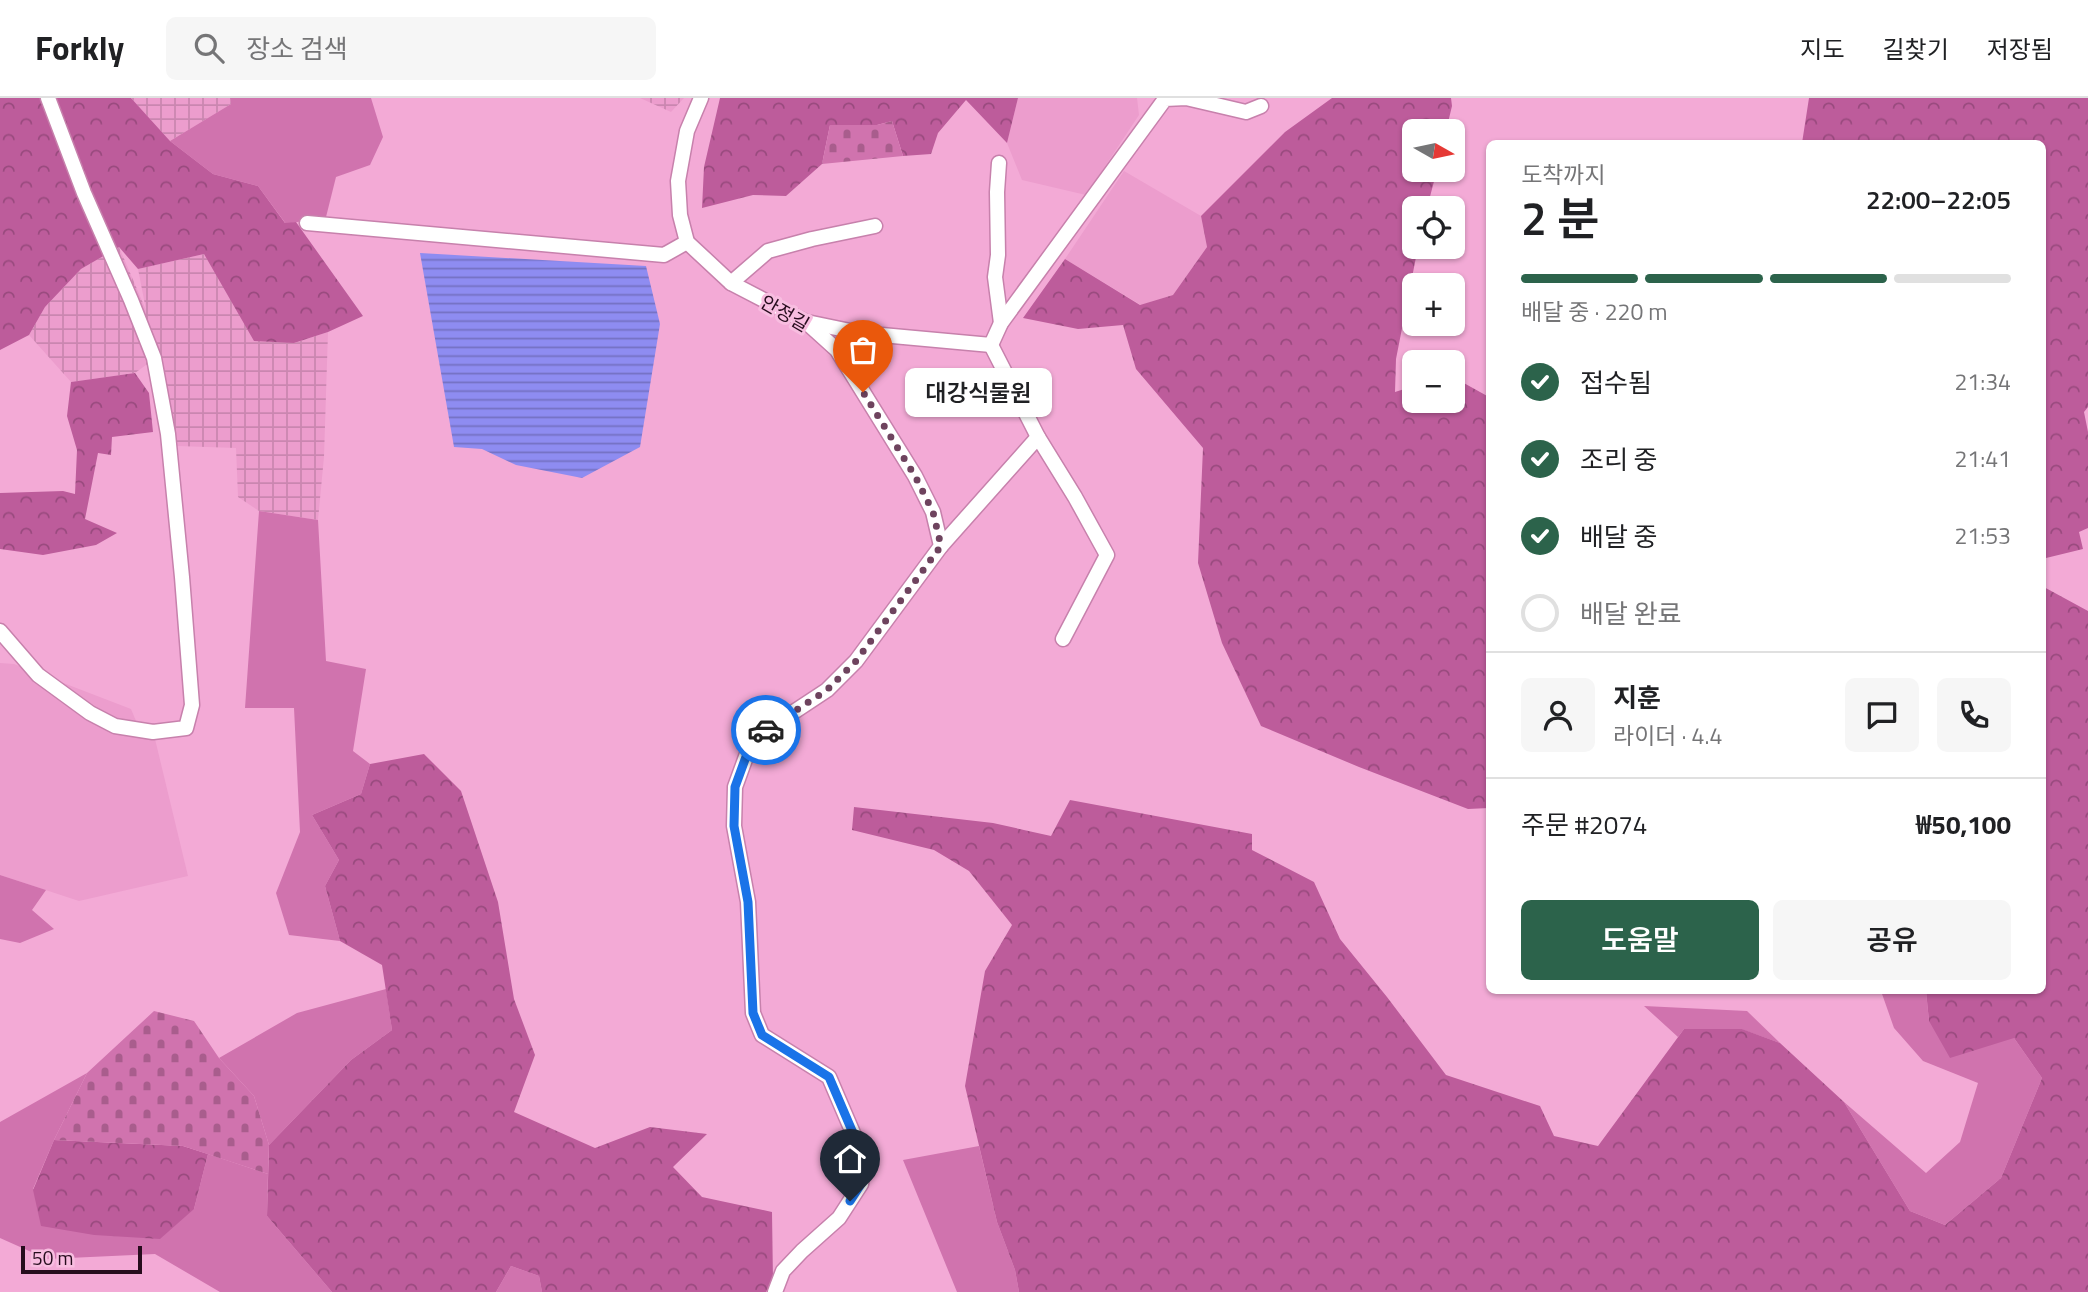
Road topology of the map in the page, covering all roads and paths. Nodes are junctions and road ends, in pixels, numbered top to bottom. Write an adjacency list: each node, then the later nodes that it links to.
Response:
1 (48, 98): 14 (street)
2 (701, 98): 7 (street)
3 (1261, 106): 10 (street)
4 (999, 163): 10 (street)
5 (307, 223): 7 (street)
6 (875, 226): 8 (street)
7 (687, 242): 8 (street, 안정길)
8 (730, 283): 9 (street, 안정길)
9 (806, 322): 11 (street); 13 (street, 안정길)
10 (1001, 323): 11 (street)
11 (991, 345): 12 (street)
12 (1038, 436): 13 (street); 15 (street)
13 (941, 546): 16 (street)
14 (0, 631)
15 (1063, 639)
16 (775, 1292)

